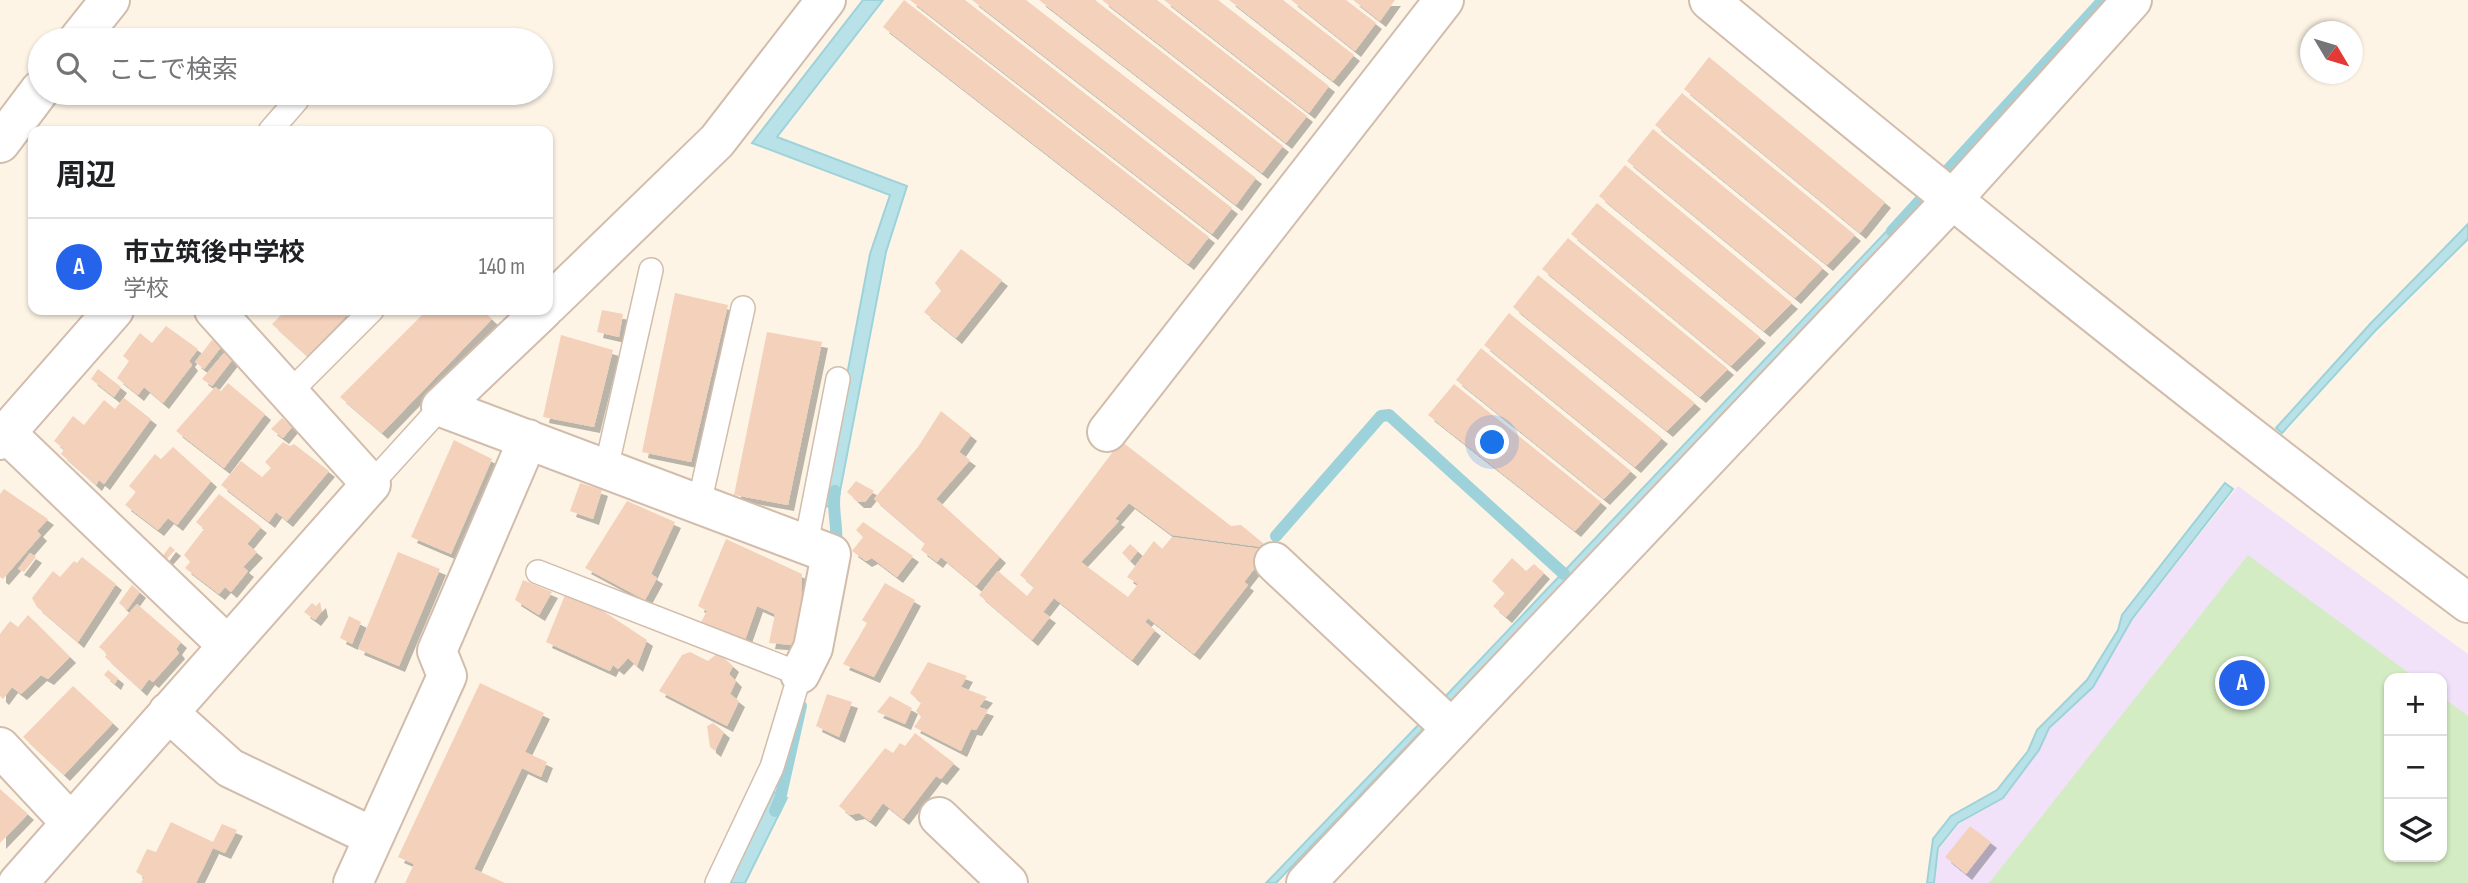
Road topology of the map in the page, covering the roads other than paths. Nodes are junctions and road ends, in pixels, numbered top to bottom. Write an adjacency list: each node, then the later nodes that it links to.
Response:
1 (110, 0): 6 (street)
2 (826, 0): 13 (street)
3 (1444, 0): 22 (street)
4 (1709, 0): 11 (street)
5 (2132, 0): 11 (street)
6 (88, 28)
7 (29, 105): 10 (street)
8 (293, 105): 9 (lane)
9 (275, 126)
10 (0, 143)
11 (1951, 201): 31 (street); 35 (street)
12 (651, 270): 25 (lane)
13 (553, 300)
14 (743, 308): 27 (lane)
15 (110, 315): 23 (street)
16 (226, 315): 20 (street)
17 (367, 315): 20 (lane)
18 (538, 315): 21 (street)
19 (838, 379): 28 (lane)
20 (289, 393): 26 (street)
21 (441, 407): 24 (street); 26 (lane)
22 (1107, 432)
23 (3, 437): 32 (street)
24 (528, 439): 25 (street); 41 (street)
25 (606, 469): 27 (street)
26 (371, 484): 32 (street)
27 (699, 504): 28 (street)
28 (806, 544): 33 (street)
29 (1274, 562): 35 (street)
30 (538, 572): 33 (lane)
31 (2468, 603)
32 (227, 645): 34 (street)
33 (800, 674): 42 (lane)
34 (168, 712): 38 (street); 39 (street)
35 (1451, 729): 44 (street)
36 (0, 747): 38 (street)
37 (939, 817): 43 (street)
38 (70, 822): 40 (street)
39 (359, 830)
40 (18, 883)
41 (353, 883)
42 (717, 883)
43 (1008, 883)
44 (1306, 883)

